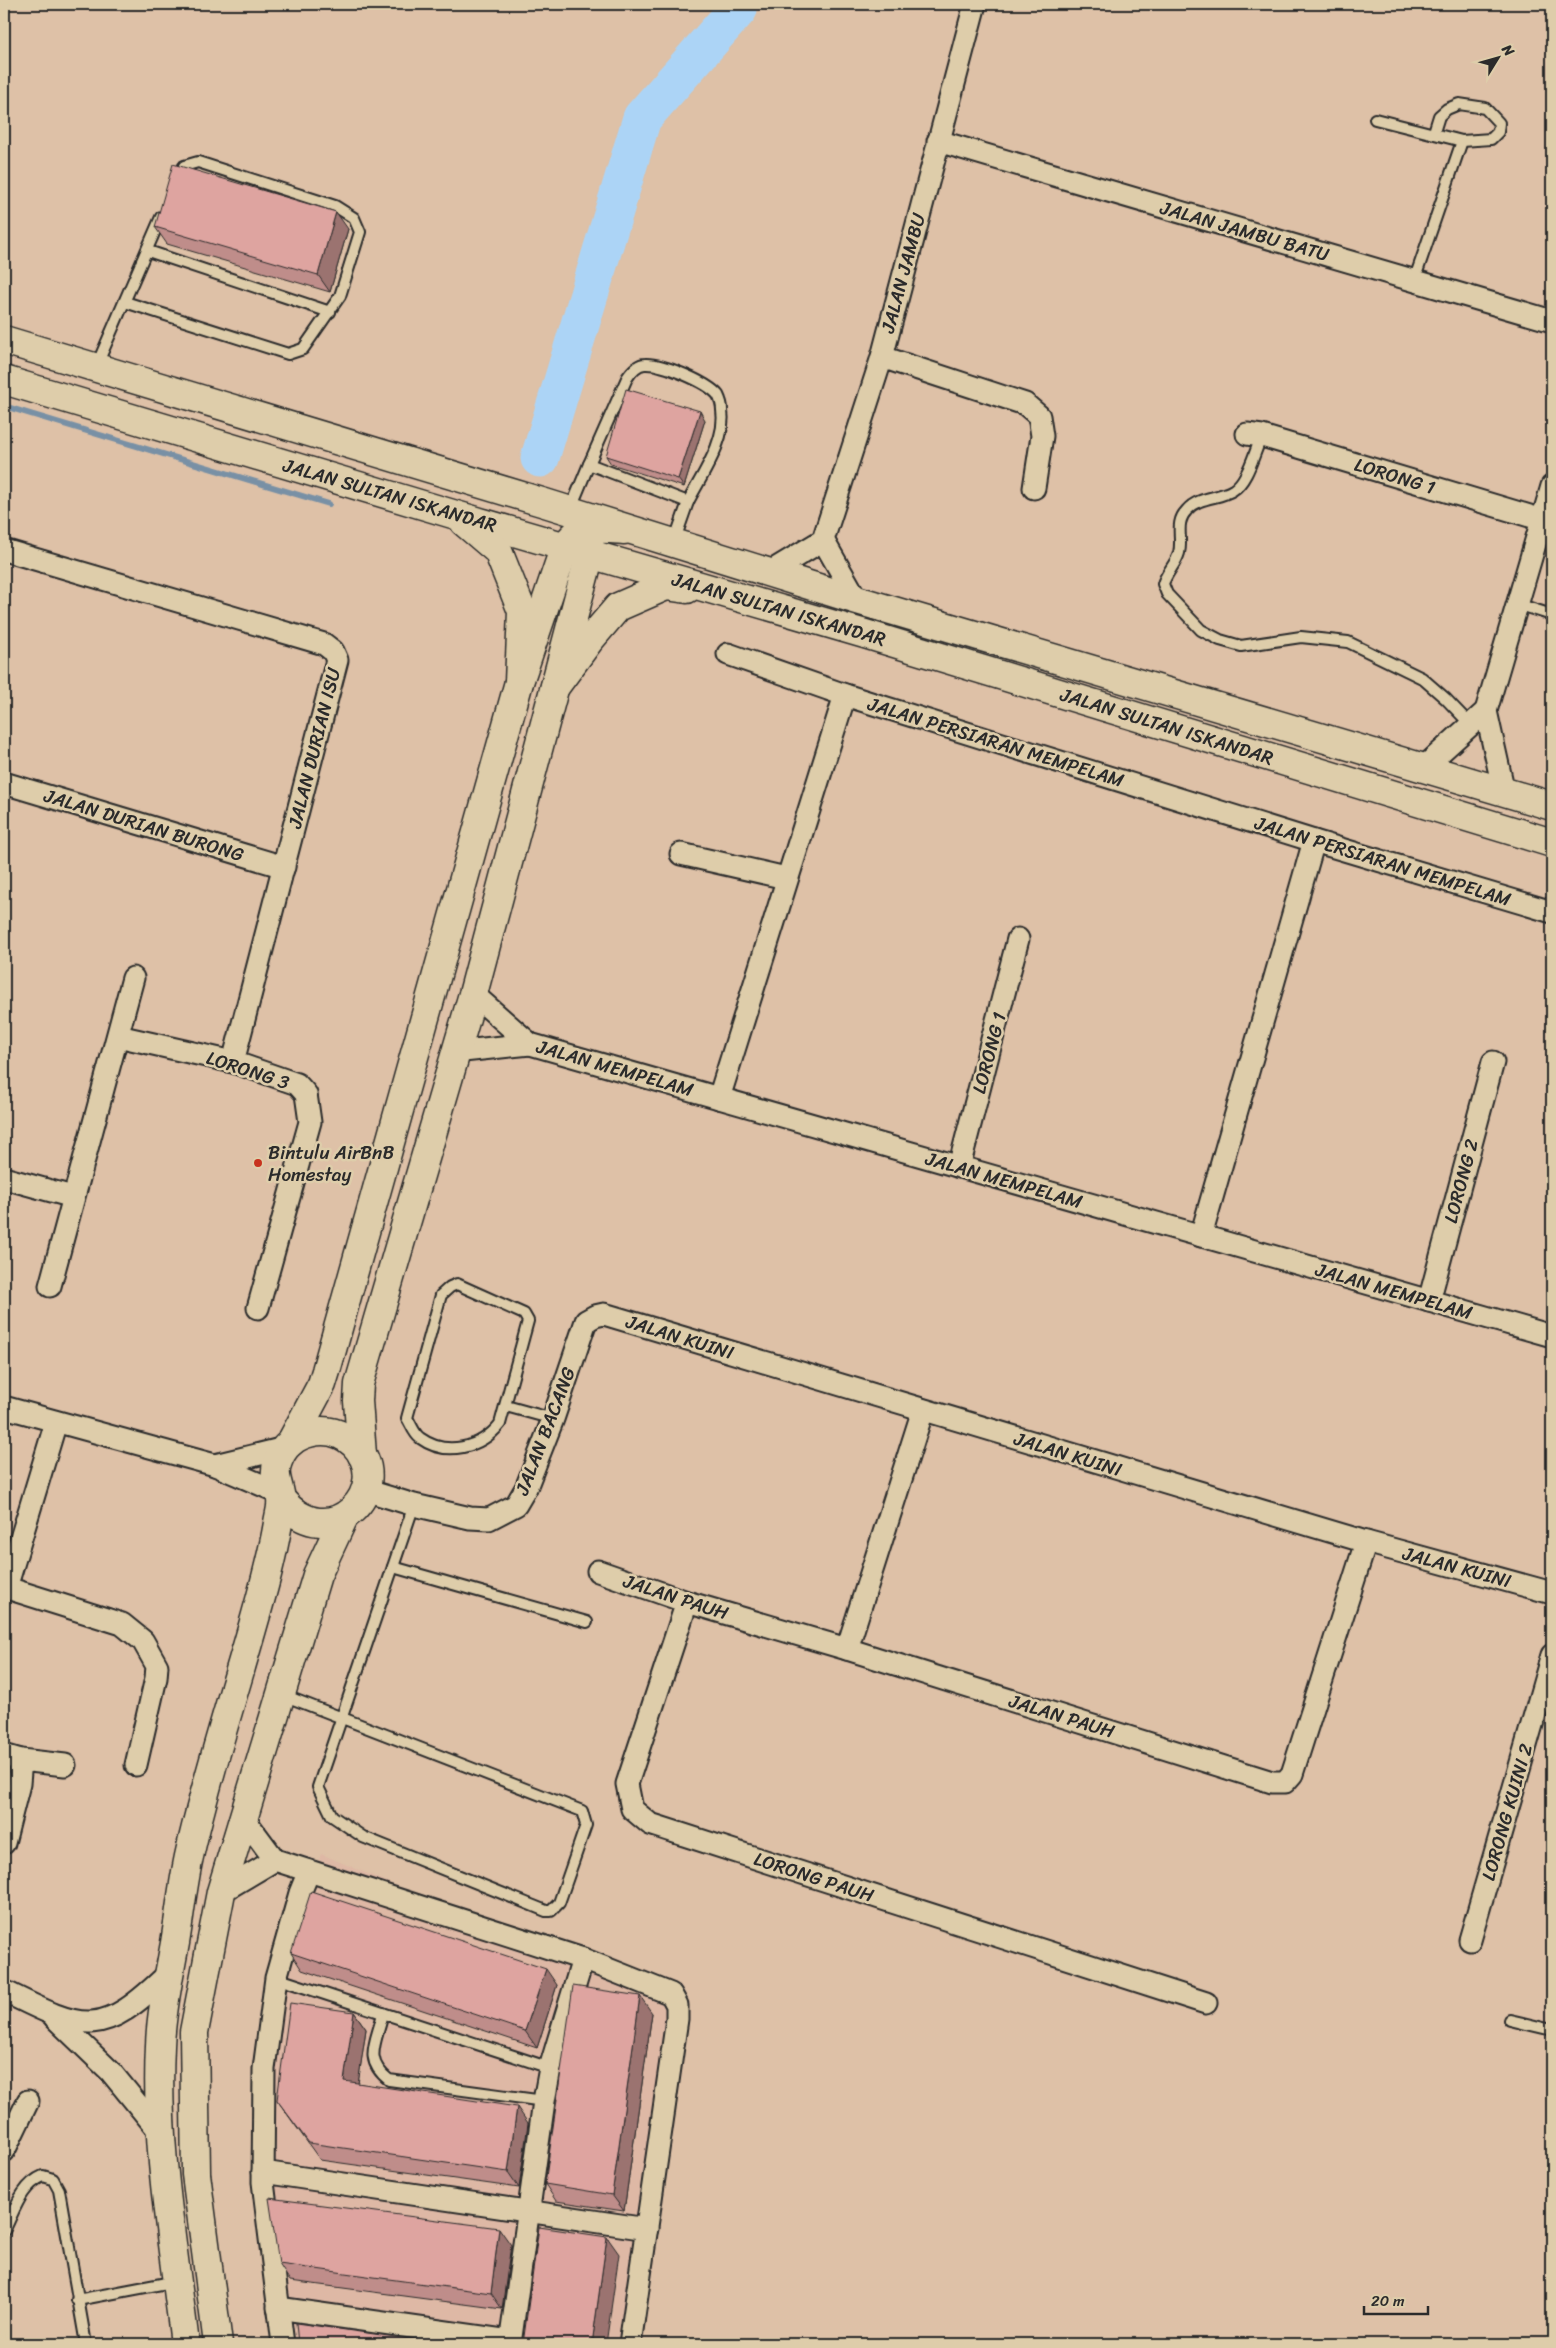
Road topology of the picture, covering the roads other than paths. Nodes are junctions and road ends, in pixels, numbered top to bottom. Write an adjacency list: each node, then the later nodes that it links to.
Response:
1 (975, 4): 4 (street, JALAN JAMBU)
2 (1375, 118): 3 (lane)
3 (1434, 132): 5 (lane); 5 (lane)
4 (938, 141): 9 (street, JALAN JAMBU BATU); 14 (street, JALAN JAMBU)
5 (1462, 141): 9 (lane)
6 (173, 189): 11 (lane)
7 (165, 207): 8 (lane)
8 (148, 251): 10 (lane); 11 (lane)
9 (1414, 281): 12 (street, JALAN JAMBU BATU)
10 (125, 302): 11 (lane); 15 (lane)
11 (330, 312)
12 (1552, 322)
13 (4, 340): 15 (street)
14 (882, 357): 20 (street); 25 (street, JALAN JAMBU)
15 (96, 368): 24 (street)
16 (4, 380): 22 (street, JALAN SULTAN ISKANDAR)
17 (1254, 435): 23 (street, LORONG 1); 37 (lane)
18 (589, 464): 21 (lane); 21 (lane); 24 (lane)
19 (1552, 486): 23 (street)
20 (1034, 488)
21 (688, 502): 26 (lane)
22 (456, 516): 24 (street, JALAN SULTAN ISKANDAR); 34 (street)
23 (1543, 520): 31 (street)
24 (570, 529): 26 (street); 29 (street, JALAN SULTAN ISKANDAR); 34 (street); 35 (street)
25 (823, 540): 28 (street); 30 (street)
26 (673, 543): 28 (street)
27 (4, 550): 45 (street, JALAN DURIAN ISU)
28 (770, 572): 30 (street)
29 (724, 593): 35 (street); 43 (street, JALAN SULTAN ISKANDAR)
30 (857, 600): 38 (street)
31 (1517, 604): 32 (lane); 37 (street)
32 (1552, 614)
33 (728, 654): 36 (street)
34 (519, 682): 71 (street)
35 (555, 687): 50 (street)
36 (844, 695): 42 (street, JALAN PERSIARAN MEMPELAM); 46 (street, JALAN PERSIARAN MEMPELAM)
37 (1478, 718): 38 (street); 40 (street)
38 (1423, 768): 40 (street)
39 (4, 784): 45 (street, JALAN DURIAN BURONG)
40 (1504, 792): 41 (street)
41 (1552, 806)
42 (1314, 841): 47 (street, JALAN PERSIARAN MEMPELAM); 60 (street)
43 (1552, 843)
44 (681, 854): 46 (street)
45 (284, 867): 54 (street, JALAN DURIAN ISU)
46 (786, 878): 56 (street, JALAN PERSIARAN MEMPELAM)
47 (1552, 912)
48 (1018, 939): 57 (street, LORONG 1)
49 (133, 978): 51 (street)
50 (473, 994): 52 (street, JALAN MEMPELAM); 53 (street)
51 (118, 1036): 54 (street, LORONG 3); 59 (street)
52 (530, 1044): 53 (street); 56 (street, JALAN MEMPELAM)
53 (454, 1052): 72 (street)
54 (233, 1062): 63 (street, LORONG 3)
55 (1493, 1062): 62 (street, LORONG 2)
56 (719, 1098): 57 (street, JALAN MEMPELAM)
57 (959, 1167): 60 (street, JALAN MEMPELAM)
58 (4, 1178): 59 (street)
59 (73, 1197): 61 (street)
60 (1201, 1236): 62 (street, JALAN MEMPELAM)
61 (50, 1286)
62 (1429, 1301): 65 (street, JALAN MEMPELAM)
63 (258, 1308)
64 (586, 1321): 68 (street, JALAN KUINI); 69 (street, JALAN BACANG)
65 (1552, 1336)
66 (506, 1406): 66 (lane); 69 (lane)
67 (4, 1407): 70 (street)
68 (923, 1410): 78 (street, JALAN KUINI); 85 (street)
69 (553, 1419): 76 (street, JALAN BACANG)
70 (56, 1422): 73 (street); 81 (street)
71 (288, 1445): 72 (street); 73 (street); 75 (street)
72 (362, 1455): 74 (street)
73 (215, 1465): 75 (street)
74 (365, 1490): 76 (street, JALAN BACANG); 77 (street)
75 (280, 1496): 77 (street); 99 (street)
76 (414, 1505): 79 (lane)
77 (344, 1517): 87 (street)
78 (1366, 1542): 82 (street, JALAN KUINI); 85 (street, JALAN PAUH)
79 (393, 1566): 84 (lane); 88 (lane)
80 (598, 1572): 83 (street, JALAN PAUH)
81 (5, 1587): 90 (street)
82 (1552, 1593)
83 (687, 1602): 85 (street, JALAN PAUH); 102 (street, LORONG PAUH)
84 (588, 1622)
85 (847, 1649)
86 (1552, 1656): 97 (street, LORONG KUINI 2)
87 (280, 1694): 88 (lane); 92 (street)
88 (341, 1718): 88 (lane)
89 (12, 1757): 91 (street); 93 (street)
90 (136, 1764)
91 (66, 1765)
92 (243, 1817): 94 (street); 96 (street)
93 (4, 1843)
94 (275, 1860): 95 (street); 96 (street)
95 (309, 1871): 98 (street); 100 (street)
96 (221, 1892): 122 (street)
97 (1470, 1940)
98 (583, 1959): 107 (street); 114 (street)
99 (170, 1972): 104 (street); 110 (street)
100 (276, 1978): 103 (lane); 112 (street)
101 (4, 1991): 104 (street)
102 (1206, 2003)
103 (383, 2013): 107 (lane); 109 (lane)
104 (53, 2016): 110 (street)
105 (1510, 2020): 106 (lane)
106 (1552, 2030)
107 (550, 2068): 109 (street)
108 (28, 2100): 111 (street)
109 (544, 2101): 113 (street)
110 (160, 2132): 116 (street)
111 (4, 2151)
112 (263, 2172): 113 (street); 118 (street)
113 (529, 2212): 114 (street); 119 (street)
114 (647, 2229): 124 (street)
115 (4, 2232): 117 (lane)
116 (177, 2281): 117 (lane); 121 (street)
117 (77, 2300): 120 (lane)
118 (278, 2308): 119 (street); 123 (street)
119 (510, 2343)
120 (86, 2344)
121 (185, 2344)
122 (218, 2344)
123 (283, 2344)
124 (630, 2344)

